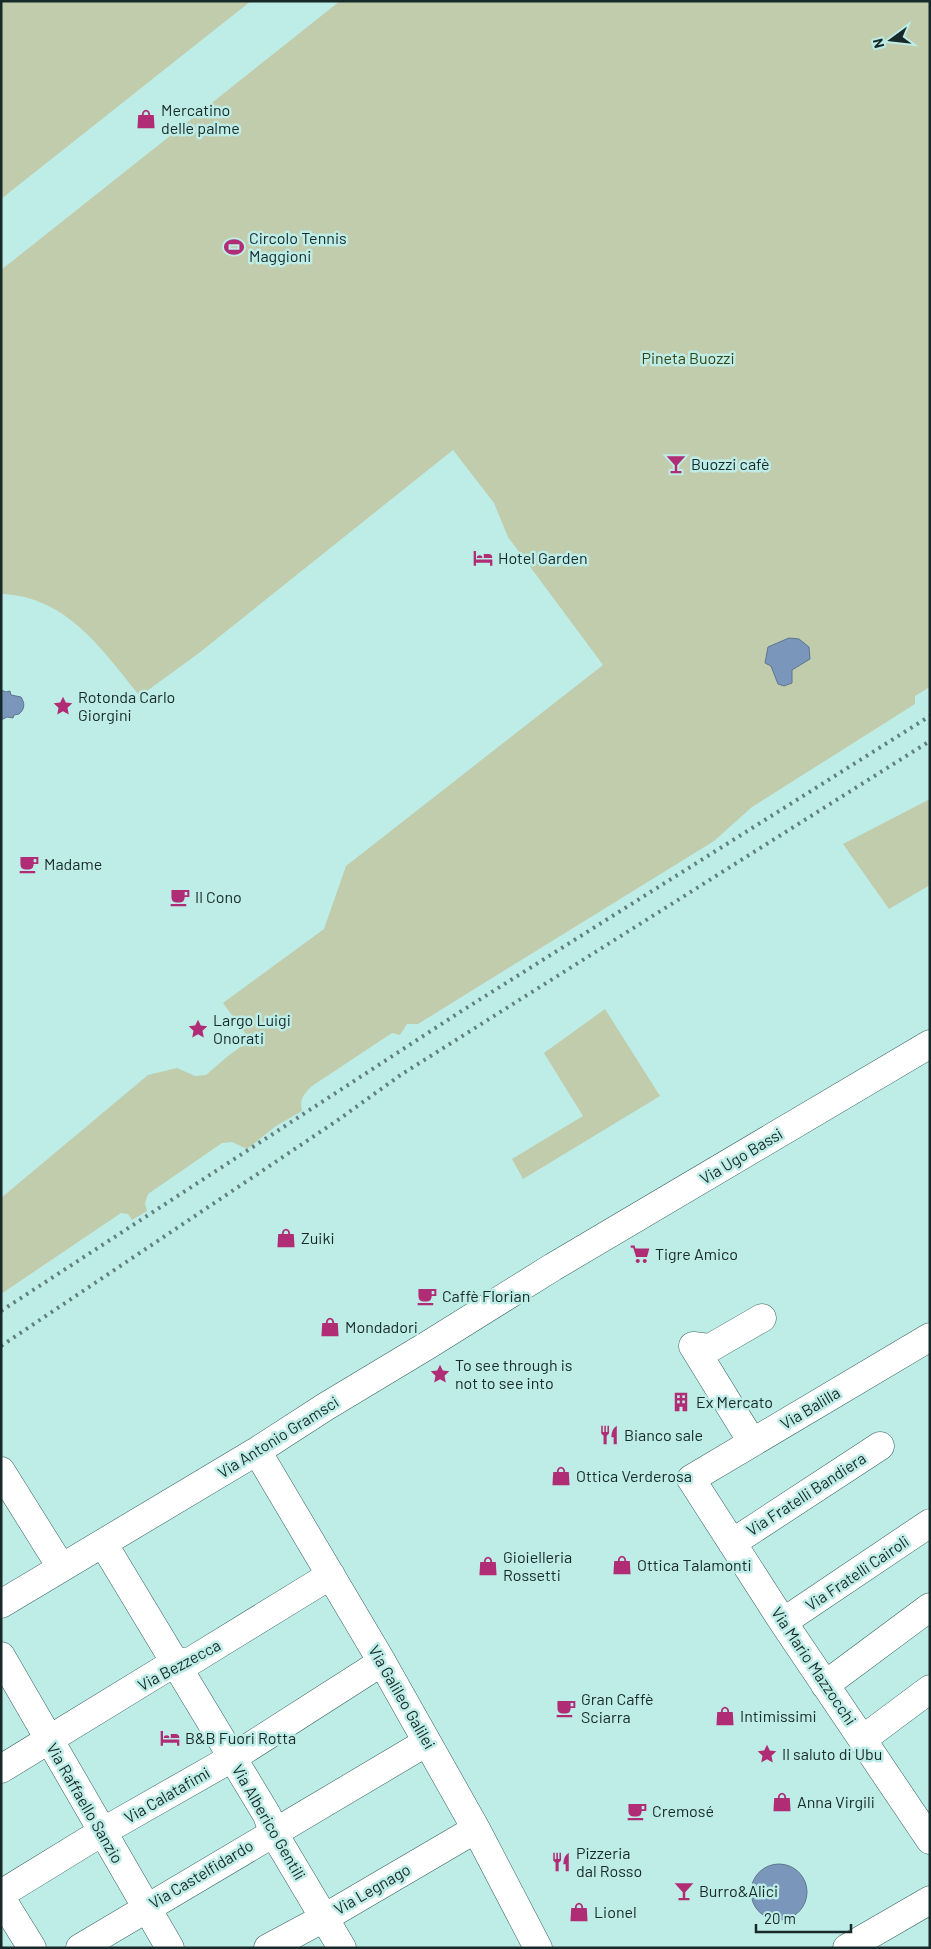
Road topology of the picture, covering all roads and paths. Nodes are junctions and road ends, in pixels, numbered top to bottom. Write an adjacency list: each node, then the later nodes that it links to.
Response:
1 (930, 1044): 2 (street, Via Ugo Bassi)
2 (553, 1267): 7 (street, Via Antonio Gramsci)
3 (762, 1318): 5 (street)
4 (930, 1337): 5 (street, Via Balilla)
5 (752, 1442): 9 (street, Via Balilla)
6 (880, 1446): 14 (street, Via Fratelli Bandiera)
7 (257, 1451): 13 (street, Via Antonio Gramsci); 16 (street, Via Galileo Galilei)
8 (1, 1471): 11 (street)
9 (691, 1479): 14 (street, Via Mario Mazzocchi)
10 (1, 1489): 11 (street)
11 (32, 1523): 15 (street)
12 (930, 1524): 19 (street, Via Fratelli Cairoli)
13 (105, 1542): 15 (street, Via Antonio Gramsci); 22 (street, Via Alberico Gentili)
14 (732, 1542): 19 (street, Via Mario Mazzocchi)
15 (61, 1568): 17 (street, Via Antonio Gramsci)
16 (331, 1575): 21 (street, Via Galileo Galilei); 22 (street, Via Bezzecca)
17 (1, 1604)
18 (930, 1607): 23 (street)
19 (783, 1622): 23 (street, Via Mario Mazzocchi)
20 (1, 1656): 26 (street, Via Raffaello Sanzio)
21 (382, 1662): 27 (street, Via Galileo Galilei); 28 (street, Via Calatafimi)
22 (174, 1663): 26 (street, Via Bezzecca); 28 (street, Via Alberico Gentili)
23 (826, 1685): 25 (street, Via Mario Mazzocchi)
24 (930, 1689): 25 (street)
25 (864, 1739): 33 (street, Via Mario Mazzocchi)
26 (49, 1740): 29 (street, Via Bezzecca); 31 (street, Via Raffaello Sanzio)
27 (427, 1742): 30 (street, Via Galileo Galilei); 32 (street, Via Castelfidardo)
28 (232, 1758): 31 (street, Via Calatafimi); 32 (street, Via Alberico Gentili)
29 (1, 1770)
30 (476, 1829): 37 (street, Via Legnago); 43 (street, Via Galileo Galilei)
31 (102, 1832): 34 (street, Via Calatafimi); 36 (street, Via Raffaello Sanzio)
32 (272, 1832): 36 (street, Via Castelfidardo); 37 (street, Via Alberico Gentili)
33 (930, 1840)
34 (1, 1896): 38 (street)
35 (930, 1900): 44 (street)
36 (145, 1907): 39 (street, Via Castelfidardo); 40 (street, Via Raffaello Sanzio)
37 (324, 1918): 41 (street, Via Legnago); 42 (street, Via Alberico Gentili)
38 (32, 1948)
39 (80, 1948)
40 (170, 1948)
41 (268, 1948)
42 (342, 1948)
43 (538, 1948)
44 (848, 1948)

